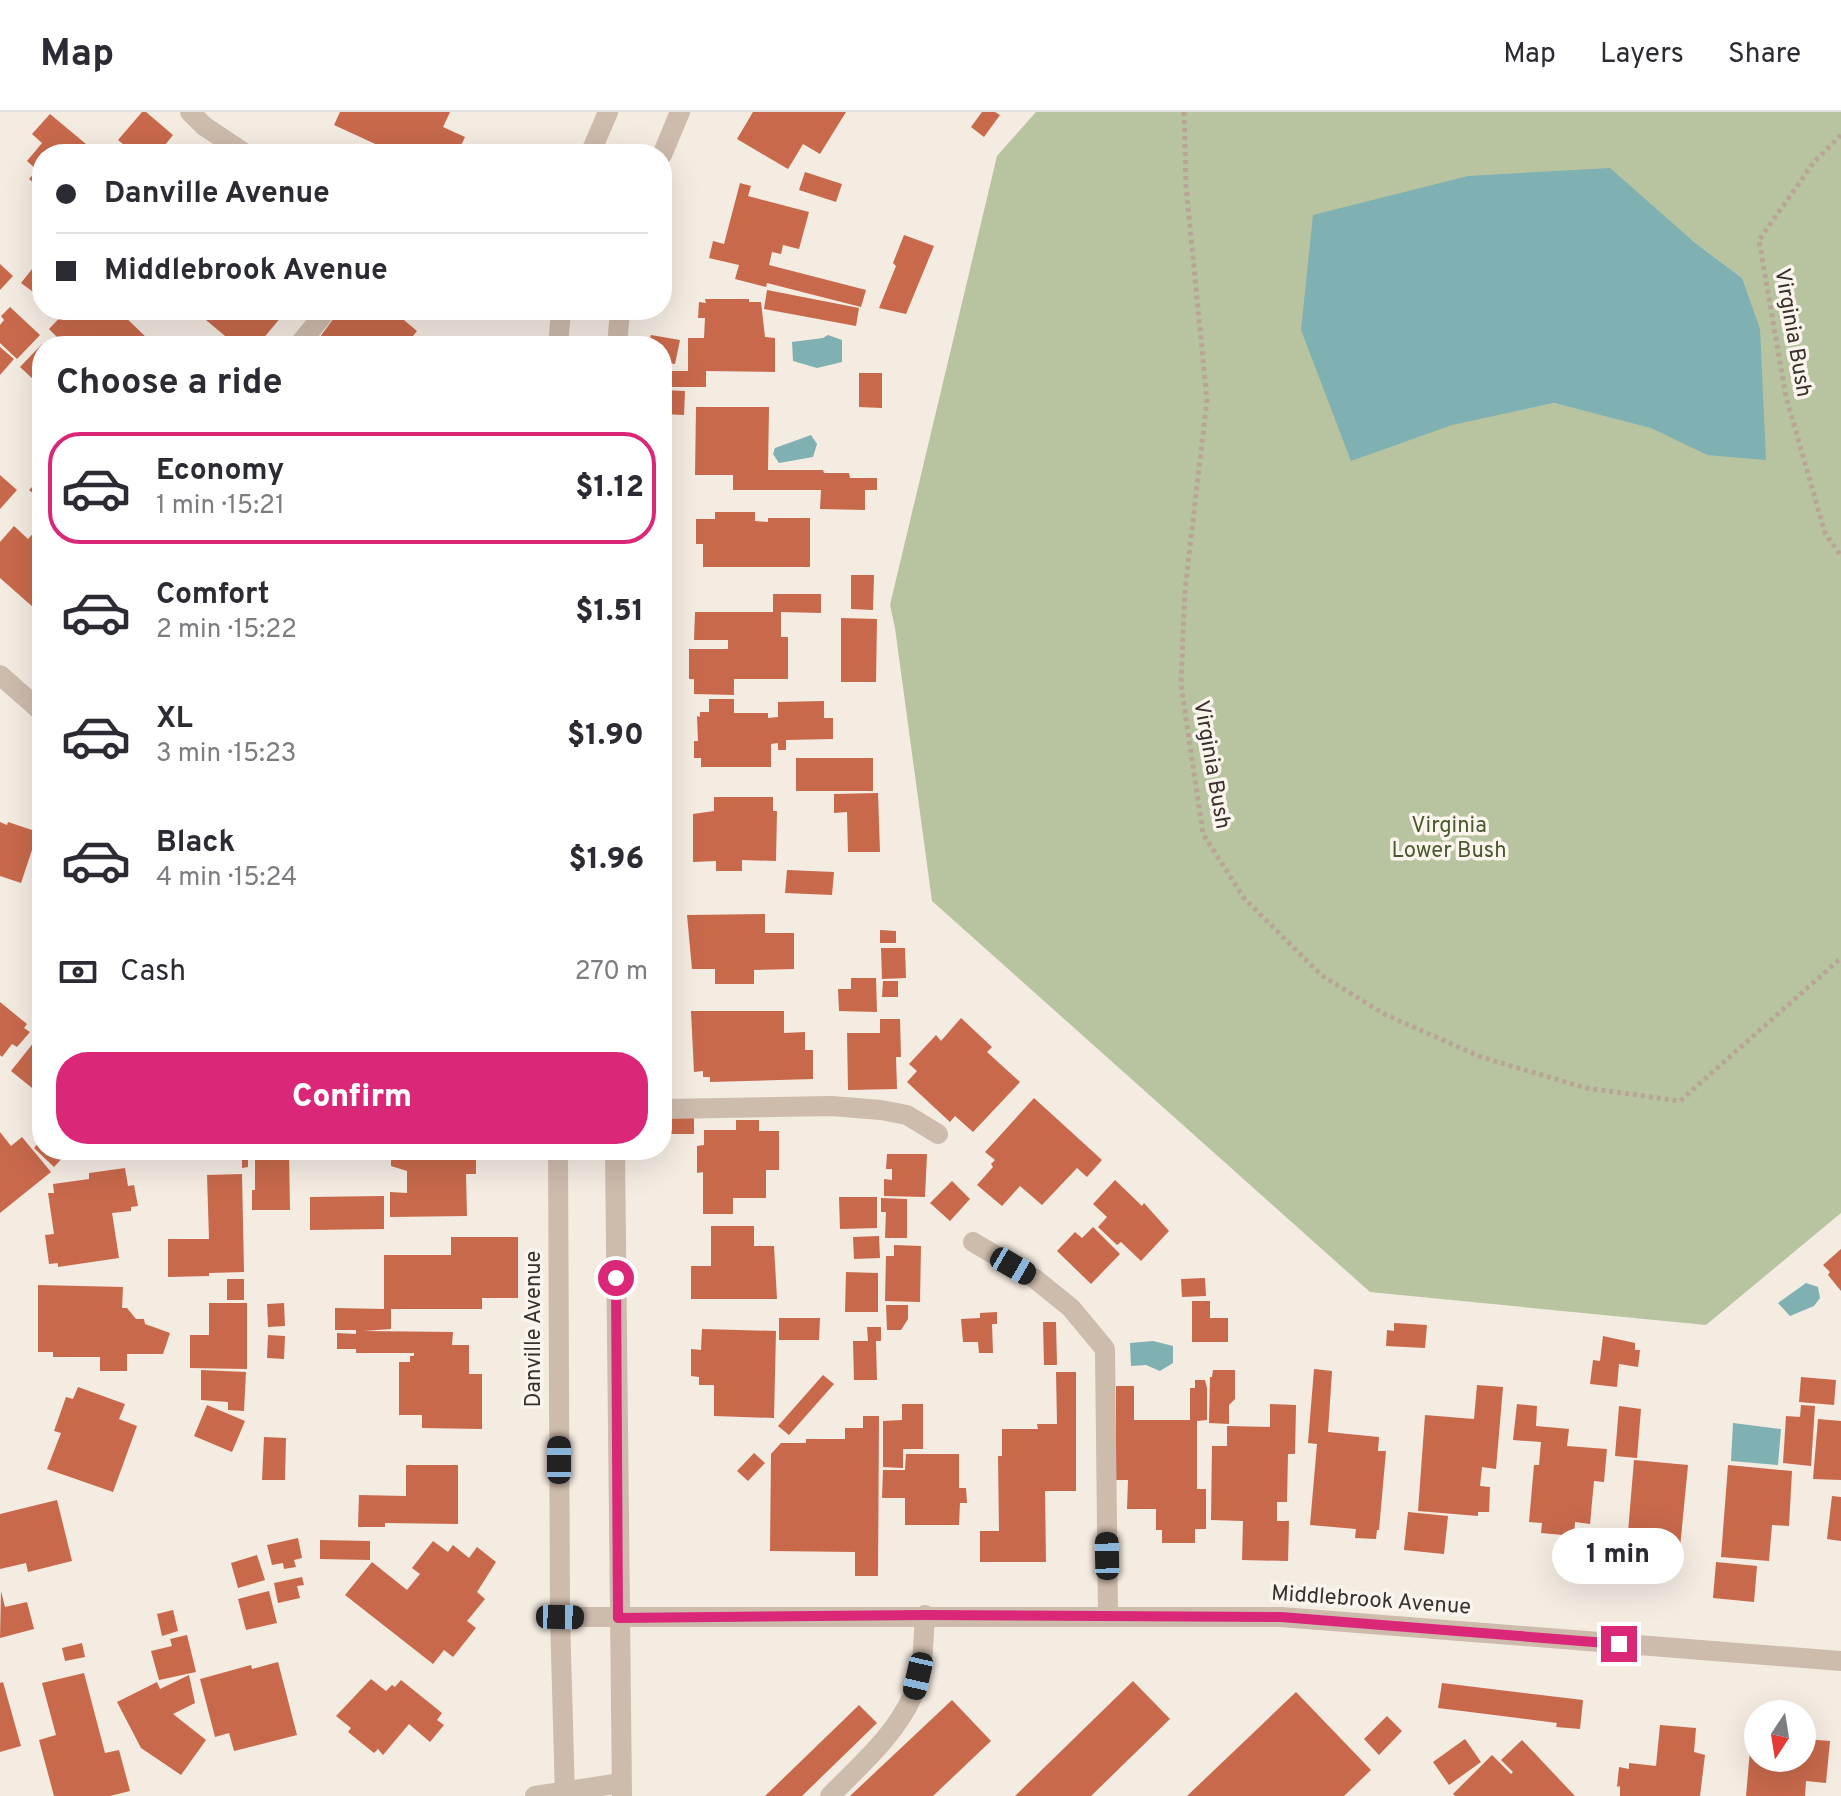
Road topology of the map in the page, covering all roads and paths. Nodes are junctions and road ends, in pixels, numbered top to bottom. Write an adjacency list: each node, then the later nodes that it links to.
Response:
1 (190, 112): 6 (street)
2 (608, 112): 7 (street)
3 (680, 112): 8 (street)
4 (1184, 112): 14 (path, Virginia Bush)
5 (1841, 135): 11 (path, Virginia Bush)
6 (231, 144)
7 (594, 144)
8 (667, 144)
9 (319, 320): 10 (street)
10 (306, 336)
11 (1841, 556)
12 (0, 675): 13 (street)
13 (32, 703)
14 (1841, 958)
15 (672, 1109): 16 (street)
16 (938, 1134)
17 (558, 1160): 22 (street, Danville Avenue)
18 (615, 1160): 23 (street)
19 (973, 1242): 21 (street)
20 (925, 1615): 21 (street, Middlebrook Avenue); 23 (street, Middlebrook Avenue); 28 (street)
21 (1108, 1616): 24 (street, Middlebrook Avenue)
22 (560, 1617): 23 (street, Middlebrook Avenue); 26 (street, Danville Avenue)
23 (618, 1618): 25 (street)
24 (1841, 1661)
25 (621, 1789): 26 (street)
26 (565, 1794): 27 (street)
27 (535, 1796)
28 (830, 1796)

